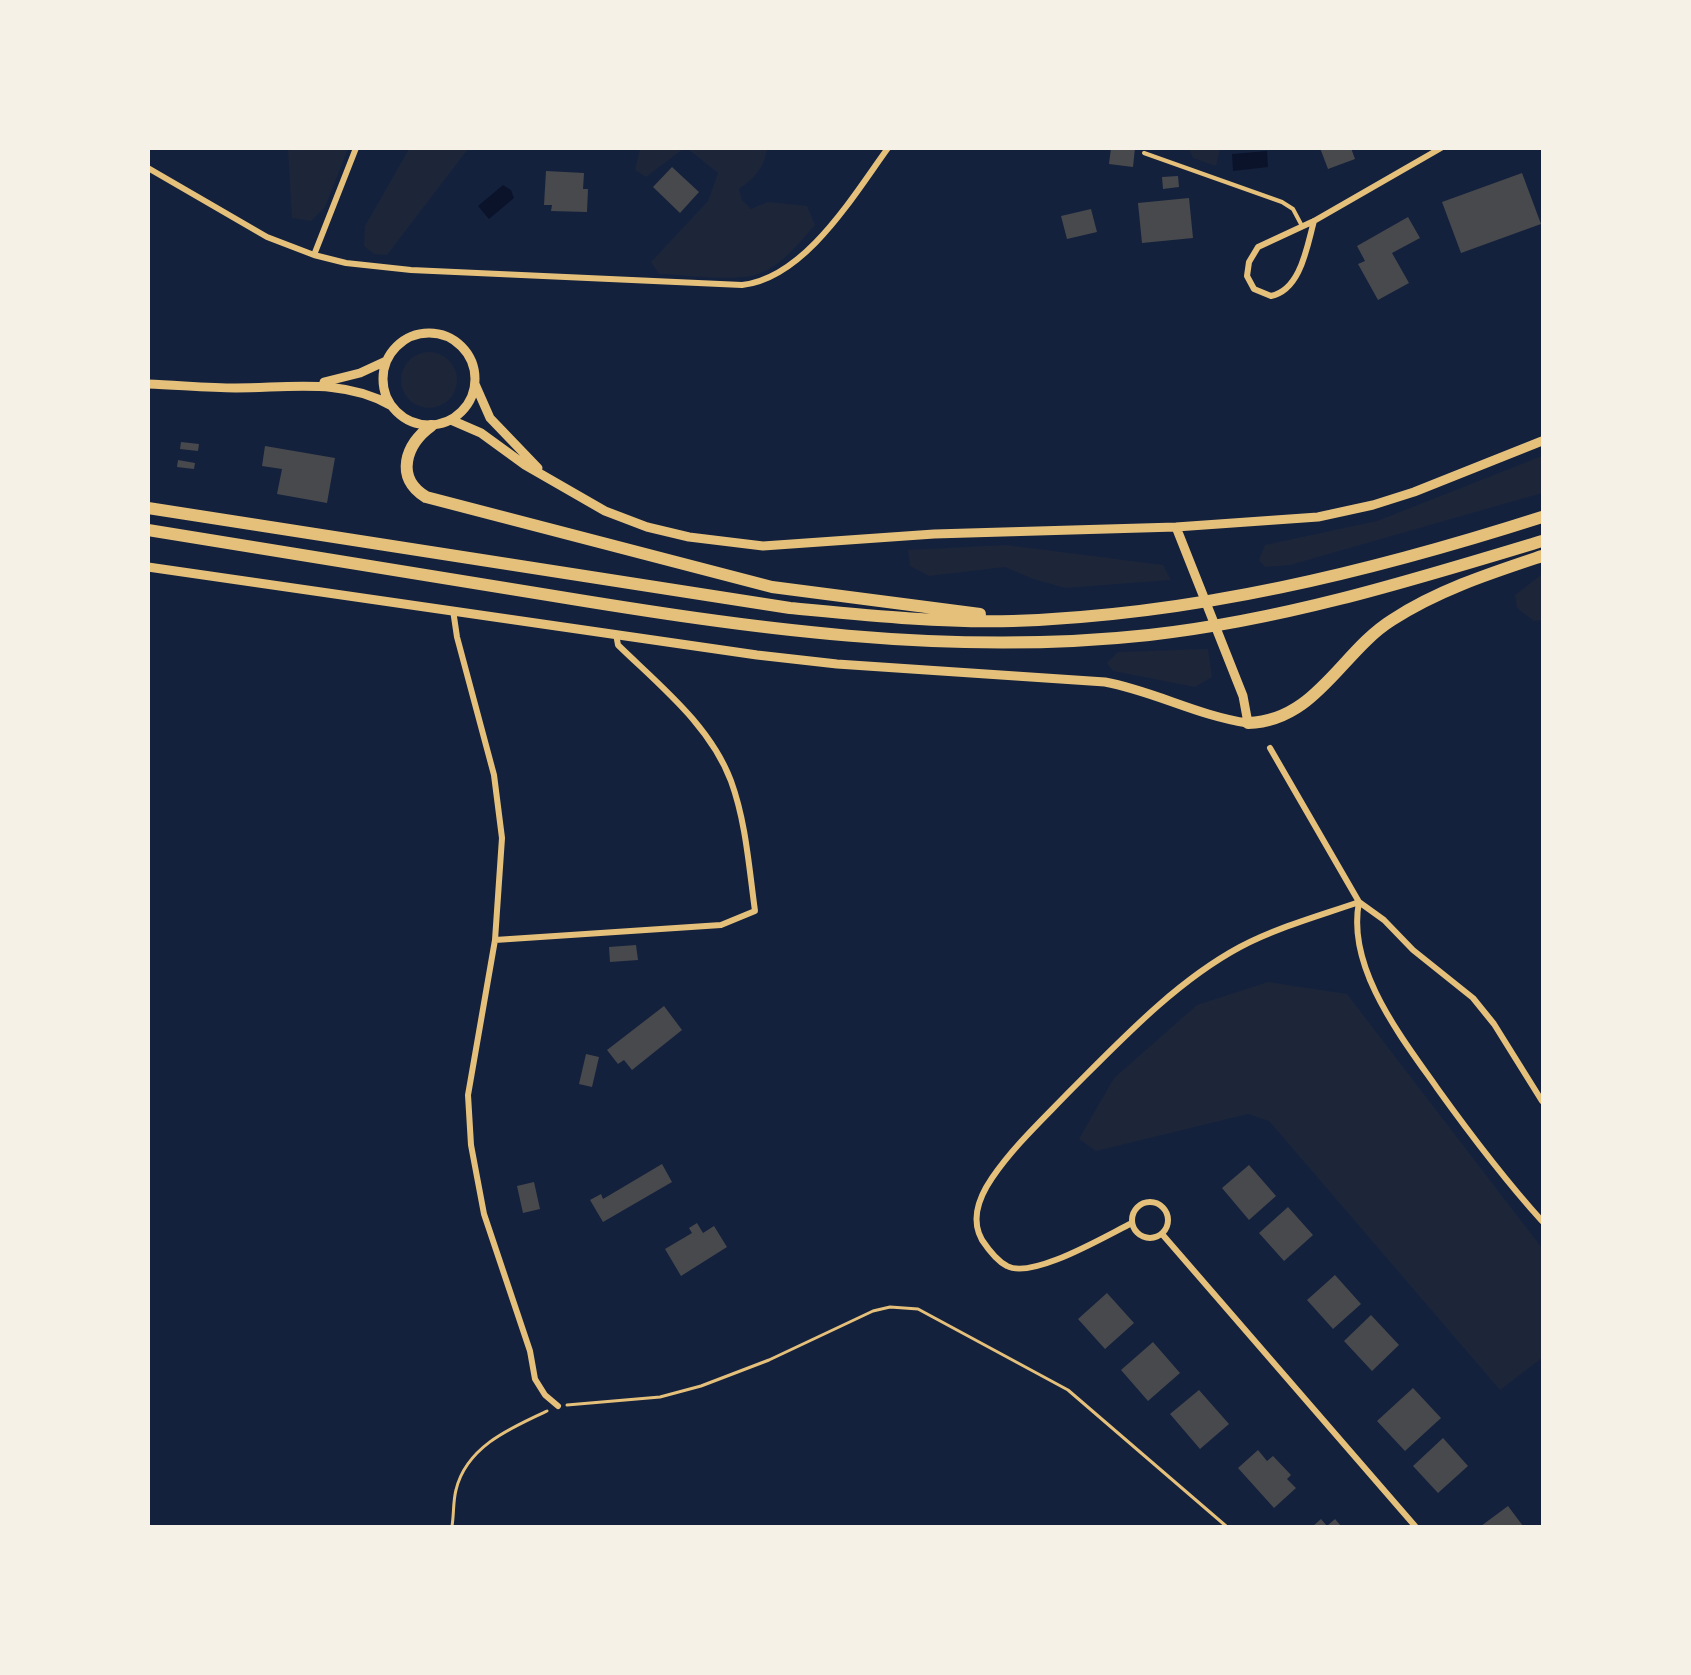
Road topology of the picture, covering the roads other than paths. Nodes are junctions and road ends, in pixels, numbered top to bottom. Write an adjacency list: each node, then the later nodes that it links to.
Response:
1 (356, 148): 8 (street)
2 (888, 148): 8 (street)
3 (1442, 148): 6 (street)
4 (1144, 153): 7 (lane)
5 (148, 168): 8 (street)
6 (1314, 221): 7 (street); 7 (street)
7 (1302, 227)
8 (314, 255)
9 (386, 361): 11 (street); 12 (street); 13 (street)
10 (148, 384): 12 (street)
11 (476, 384): 14 (street); 17 (street)
12 (303, 385): 13 (street)
13 (390, 405): 15 (street)
14 (451, 420): 15 (street); 17 (street)
15 (431, 426): 26 (highway)
16 (1542, 441): 20 (street)
17 (548, 478): 20 (street)
18 (148, 508): 26 (highway)
19 (1542, 517): 26 (highway)
20 (1176, 527): 28 (street)
21 (148, 530): 22 (highway)
22 (1542, 541)
23 (1542, 556): 28 (highway)
24 (148, 567): 25 (street)
25 (453, 610): 27 (street); 31 (street)
26 (1011, 621)
27 (616, 634): 28 (street); 31 (street)
28 (1248, 723)
29 (1270, 748): 30 (street)
30 (1359, 902): 32 (street); 33 (street); 34 (street)
31 (495, 940): 36 (street)
32 (1542, 1101)
33 (1542, 1221)
34 (1132, 1223): 35 (street); 35 (street)
35 (1162, 1234): 37 (street)
36 (558, 1406)
37 (1414, 1527)

